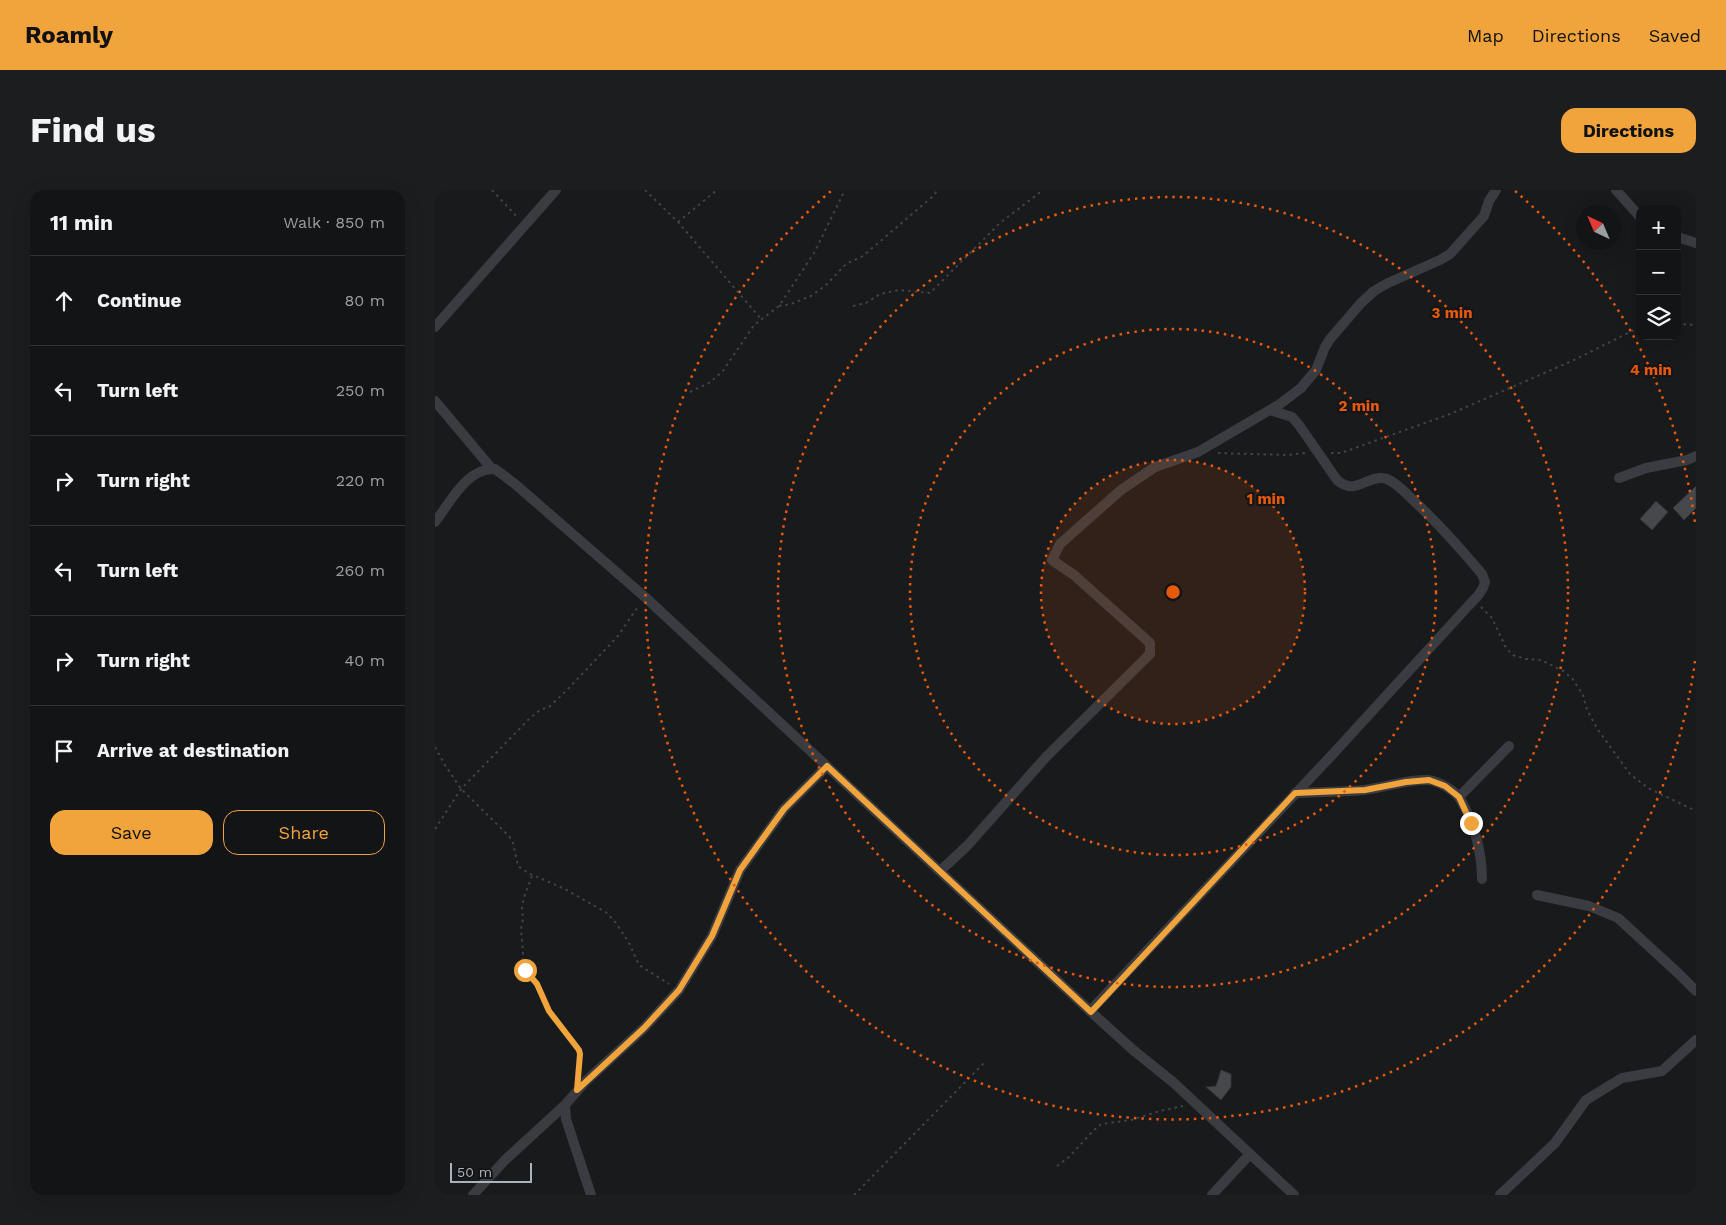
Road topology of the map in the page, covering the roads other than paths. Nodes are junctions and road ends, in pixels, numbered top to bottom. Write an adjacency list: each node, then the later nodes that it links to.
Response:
1 (556, 190): 7 (street)
2 (1496, 190): 9 (street)
3 (1616, 190): 4 (street)
4 (1636, 212)
5 (1681, 238): 6 (street)
6 (1696, 243)
7 (435, 327)
8 (435, 401): 11 (street)
9 (1269, 410): 16 (street); 18 (street)
10 (1696, 456): 12 (street)
11 (492, 469): 13 (street); 15 (street)
12 (1619, 478)
13 (435, 522)
14 (1509, 746): 17 (street)
15 (827, 766): 18 (street); 24 (street)
16 (1295, 793): 17 (street); 22 (street)
17 (1459, 797): 19 (street)
18 (939, 871): 22 (street)
19 (1482, 879)
20 (1537, 895): 21 (street)
21 (1696, 992)
22 (1091, 1012): 25 (street)
23 (1696, 1040): 30 (street)
24 (565, 1105): 26 (street); 27 (street)
25 (1250, 1154): 28 (street); 29 (street)
26 (473, 1195)
27 (591, 1195)
28 (1212, 1195)
29 (1294, 1195)
30 (1500, 1195)

